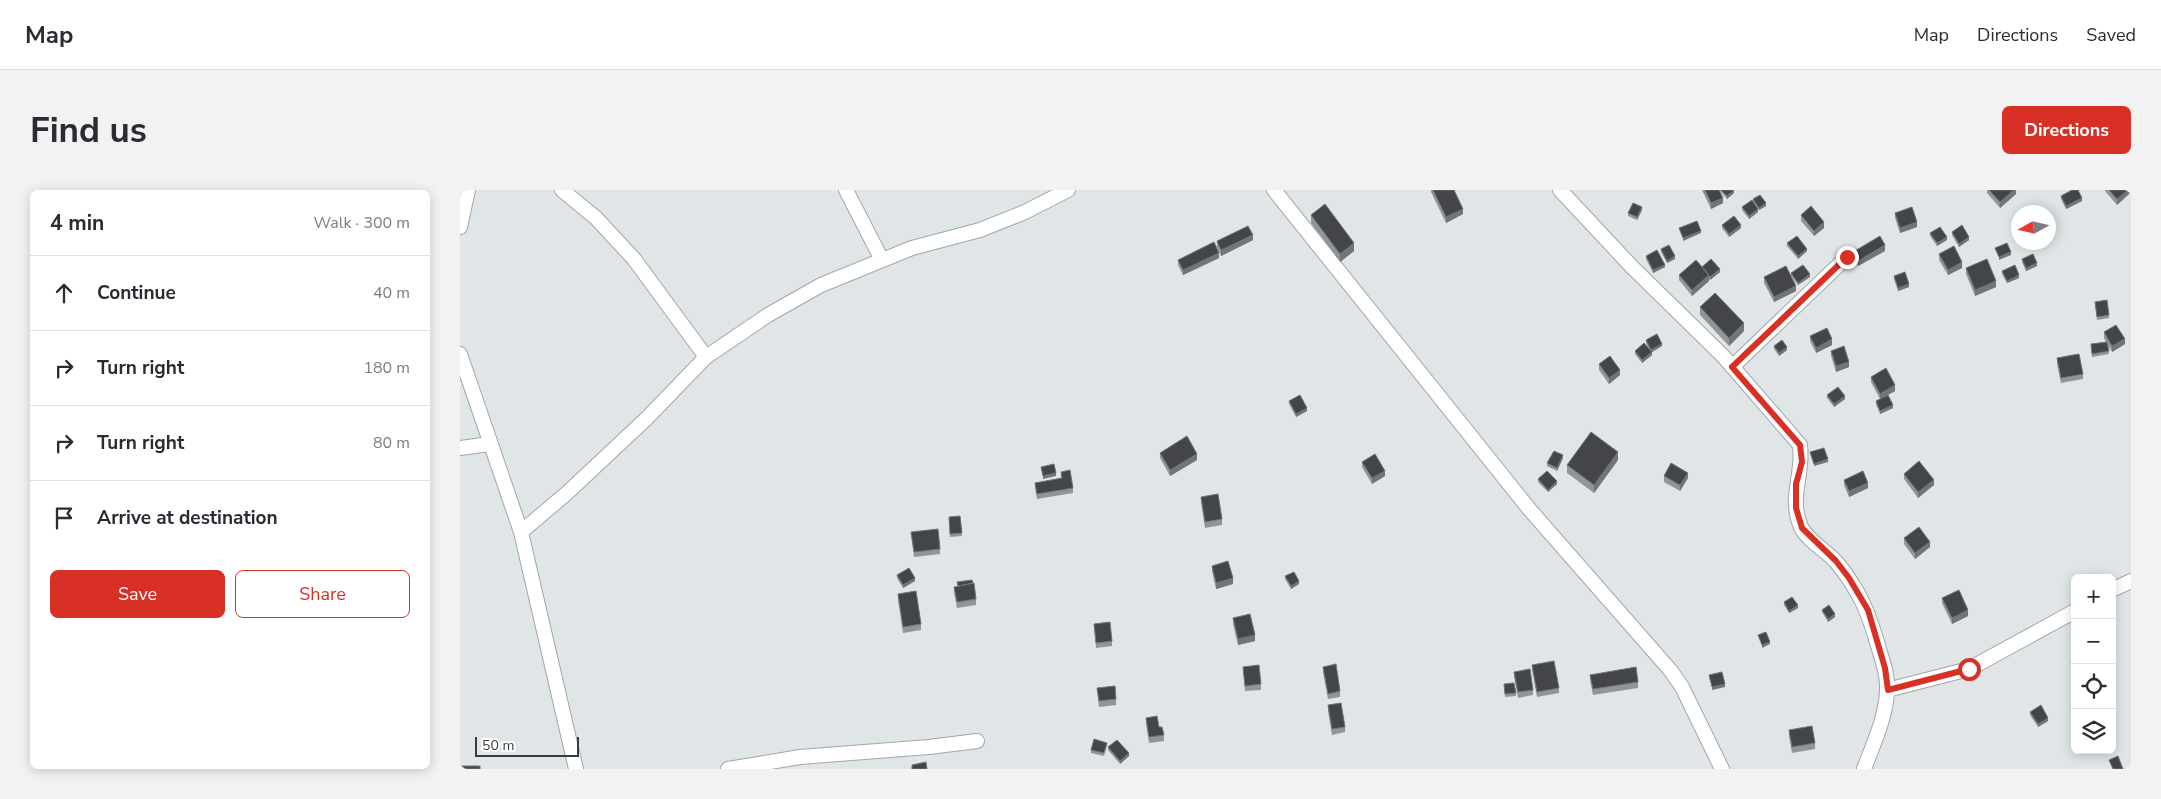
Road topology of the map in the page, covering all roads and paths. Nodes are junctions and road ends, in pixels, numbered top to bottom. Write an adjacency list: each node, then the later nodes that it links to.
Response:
1 (468, 190): 7 (street)
2 (562, 190): 11 (street)
3 (846, 190): 9 (street)
4 (1068, 190): 9 (street)
5 (1274, 190): 23 (street)
6 (1560, 190): 12 (street)
7 (460, 227)
8 (1847, 257): 12 (street)
9 (882, 260): 11 (street)
10 (460, 354): 13 (street)
11 (706, 357): 15 (street)
12 (1732, 367): 19 (street)
13 (490, 444): 14 (street); 15 (street)
14 (460, 448)
15 (521, 532): 21 (street)
16 (2131, 581): 17 (street)
17 (2116, 588)
18 (2071, 613): 19 (street)
19 (1888, 690): 24 (street)
20 (978, 741): 22 (street)
21 (576, 769)
22 (728, 769)
23 (1722, 769)
24 (1864, 769)

